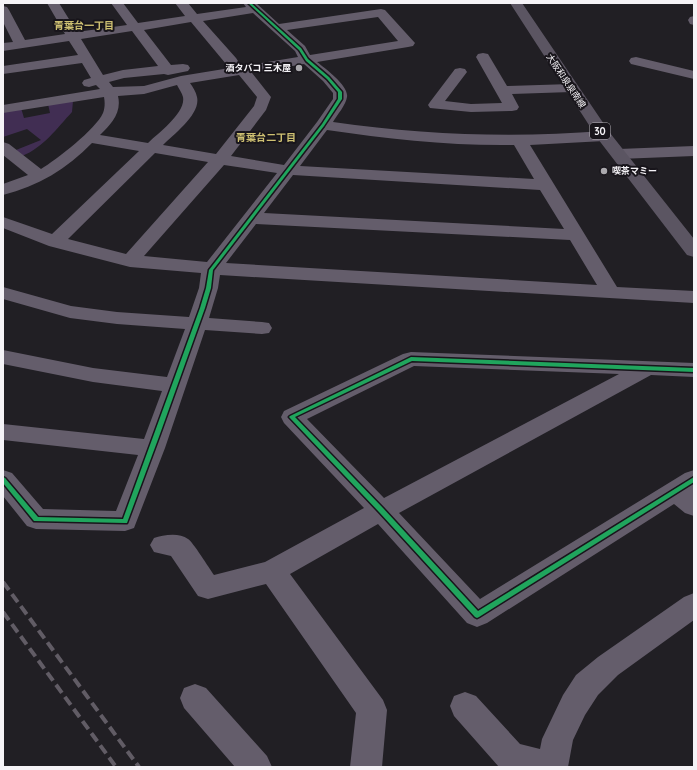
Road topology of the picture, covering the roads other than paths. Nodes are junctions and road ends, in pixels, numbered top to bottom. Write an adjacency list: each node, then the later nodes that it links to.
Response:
1 (52, 3): 10 (street)
2 (117, 3): 8 (street)
3 (181, 3): 7 (street)
4 (516, 3): 24 (main road, 大阪和泉泉南線 / 30)
5 (252, 6): 7 (street); 9 (street)
6 (3, 10): 11 (street)
7 (194, 19): 8 (street); 16 (street)
8 (135, 28): 10 (street); 20 (street)
9 (276, 28): 13 (street); 13 (street)
10 (72, 37): 11 (street); 15 (street)
11 (21, 44): 12 (street)
12 (3, 47)
13 (304, 55): 16 (street); 19 (street); 29 (street)
14 (483, 57): 25 (street)
15 (85, 58): 18 (street); 23 (street)
16 (231, 61): 20 (street)
17 (636, 61): 21 (street)
18 (3, 70)
19 (243, 70): 22 (street); 37 (street)
20 (168, 71): 23 (street)
21 (694, 75)
22 (181, 80): 23 (street); 34 (street)
23 (105, 87): 26 (street); 28 (street); 31 (street)
24 (571, 88): 25 (street); 30 (main road, 大阪和泉泉南線 / 30)
25 (502, 90): 27 (street)
26 (3, 97)
27 (475, 108): 27 (street)
28 (3, 109)
29 (323, 125): 32 (street); 38 (street)
30 (604, 136): 32 (street); 36 (main road, 大阪和泉泉南線 / 30)
31 (88, 138): 34 (street); 39 (street)
32 (520, 140): 40 (street)
33 (3, 147): 39 (street)
34 (151, 148): 37 (street); 45 (street)
35 (694, 151): 36 (street)
36 (619, 154): 46 (main road, 大阪和泉泉南線 / 30)
37 (219, 160): 38 (street); 47 (street)
38 (287, 170): 40 (street); 42 (street)
39 (39, 176): 41 (street)
40 (546, 185): 44 (street)
41 (3, 190)
42 (251, 218): 44 (street); 48 (street)
43 (3, 222): 45 (street)
44 (575, 235): 50 (street)
45 (55, 242): 47 (street)
46 (694, 251)
47 (130, 261): 48 (street)
48 (211, 270): 50 (street); 52 (street)
49 (3, 293): 52 (street)
50 (611, 293): 51 (street)
51 (694, 297)
52 (196, 324): 53 (street); 57 (street)
53 (262, 328)
54 (3, 358): 57 (street)
55 (647, 368): 56 (street); 62 (street); 62 (street)
56 (694, 370)
57 (175, 385): 59 (street)
58 (3, 432): 59 (street)
59 (153, 448): 60 (street)
60 (3, 479)
61 (688, 492): 62 (street)
62 (381, 510): 64 (street)
63 (163, 545): 64 (street)
64 (272, 571): 69 (street)
65 (694, 606): 71 (street)
66 (195, 698): 68 (street)
67 (465, 706): 70 (street)
68 (256, 767)
69 (366, 767)
70 (548, 767)
71 (552, 767)

